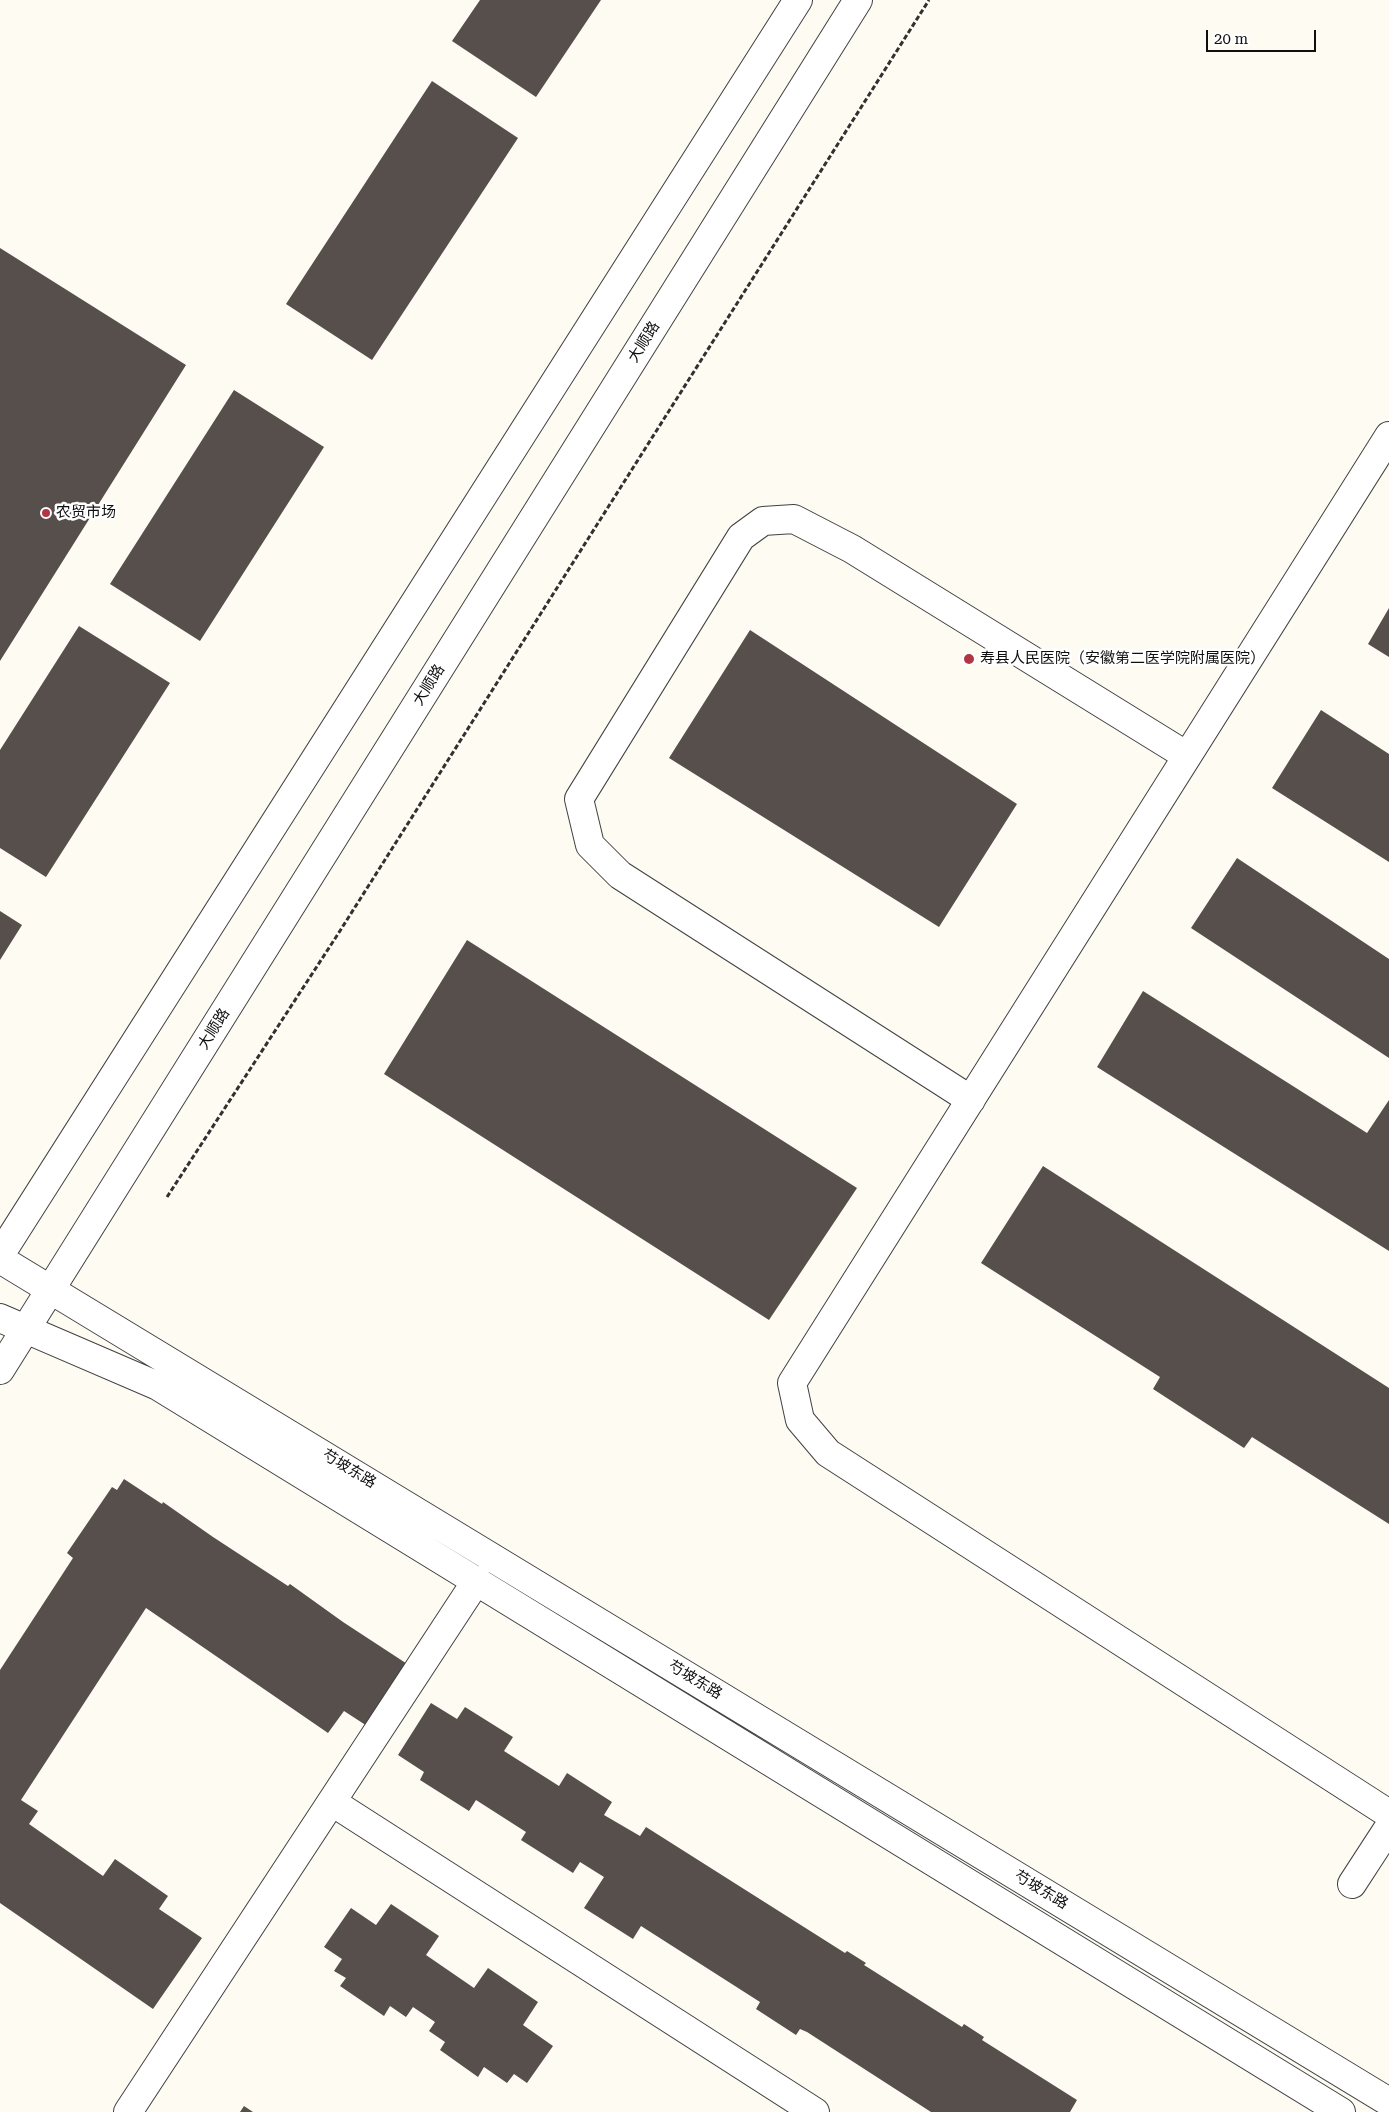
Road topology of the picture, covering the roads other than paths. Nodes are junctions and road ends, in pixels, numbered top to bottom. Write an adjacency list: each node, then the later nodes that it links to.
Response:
1 (798, 0): 6 (street)
2 (858, 0): 8 (street, 大顺路)
3 (1389, 436): 4 (street)
4 (1187, 756): 5 (street); 5 (street)
5 (970, 1100): 14 (street)
6 (0, 1255)
7 (0, 1259): 8 (street, 芍坡东路)
8 (51, 1288): 10 (street, 大顺路); 17 (street, 芍坡东路)
9 (0, 1318): 10 (street, 芍坡东路)
10 (25, 1330): 11 (street, 大顺路); 12 (street, 芍坡东路)
11 (0, 1370)
12 (477, 1580): 13 (street); 20 (street, 芍坡东路)
13 (332, 1802): 18 (street); 19 (street)
14 (1389, 1814)
15 (1389, 1827): 16 (street)
16 (1352, 1884)
17 (1389, 2102)
18 (128, 2112)
19 (815, 2112)
20 (1341, 2112)

